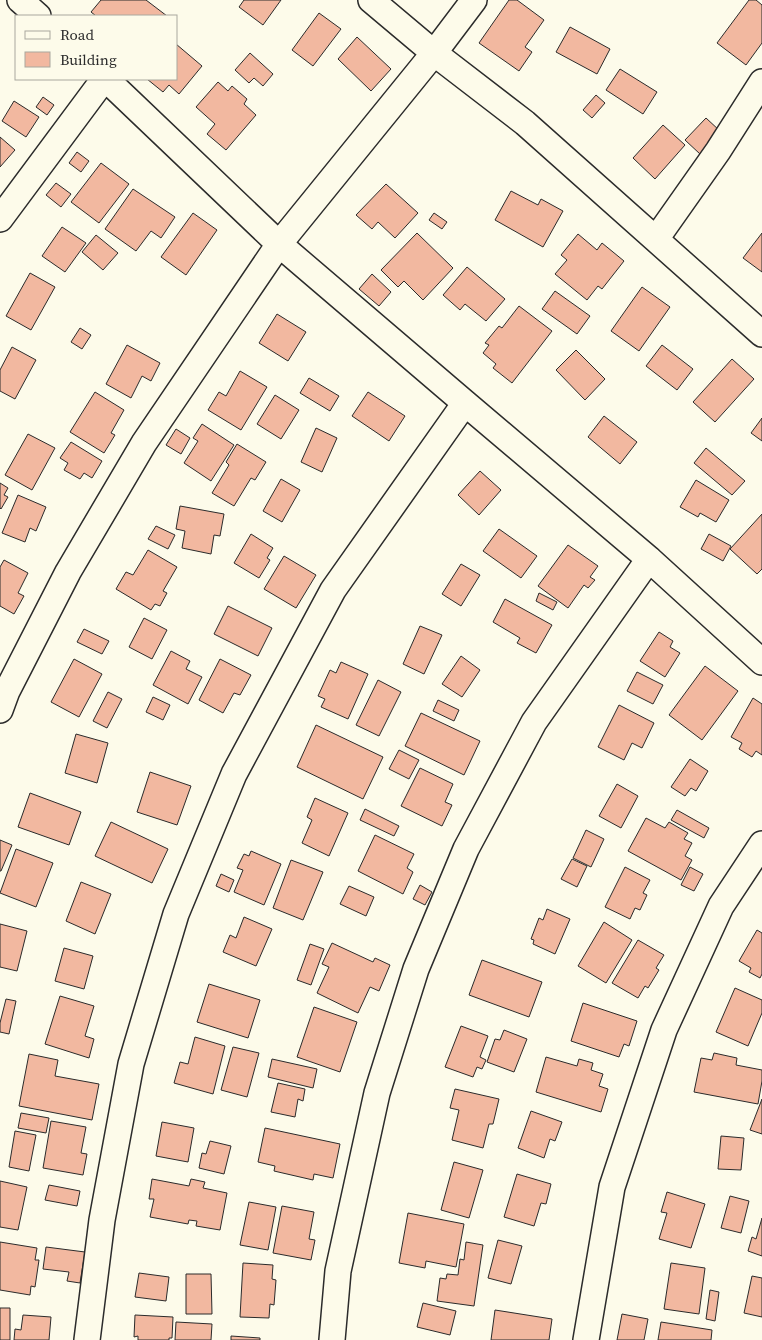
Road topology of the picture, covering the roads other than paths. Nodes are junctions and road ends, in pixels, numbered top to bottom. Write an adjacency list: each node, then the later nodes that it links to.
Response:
1 (20, 0): 4 (street)
2 (372, 0): 5 (street)
3 (474, 0): 5 (street)
4 (37, 15)
5 (434, 53): 10 (street); 11 (street)
6 (104, 80): 9 (street)
7 (106, 80): 11 (street)
8 (762, 82): 10 (street)
9 (0, 219)
10 (656, 239): 12 (street)
11 (279, 244): 13 (street); 16 (street)
12 (762, 334)
13 (465, 403): 14 (street); 18 (street)
14 (649, 559): 15 (street); 19 (street)
15 (762, 662)
16 (0, 710)
17 (762, 844): 20 (street)
18 (87, 1340)
19 (332, 1340)
20 (586, 1340)

